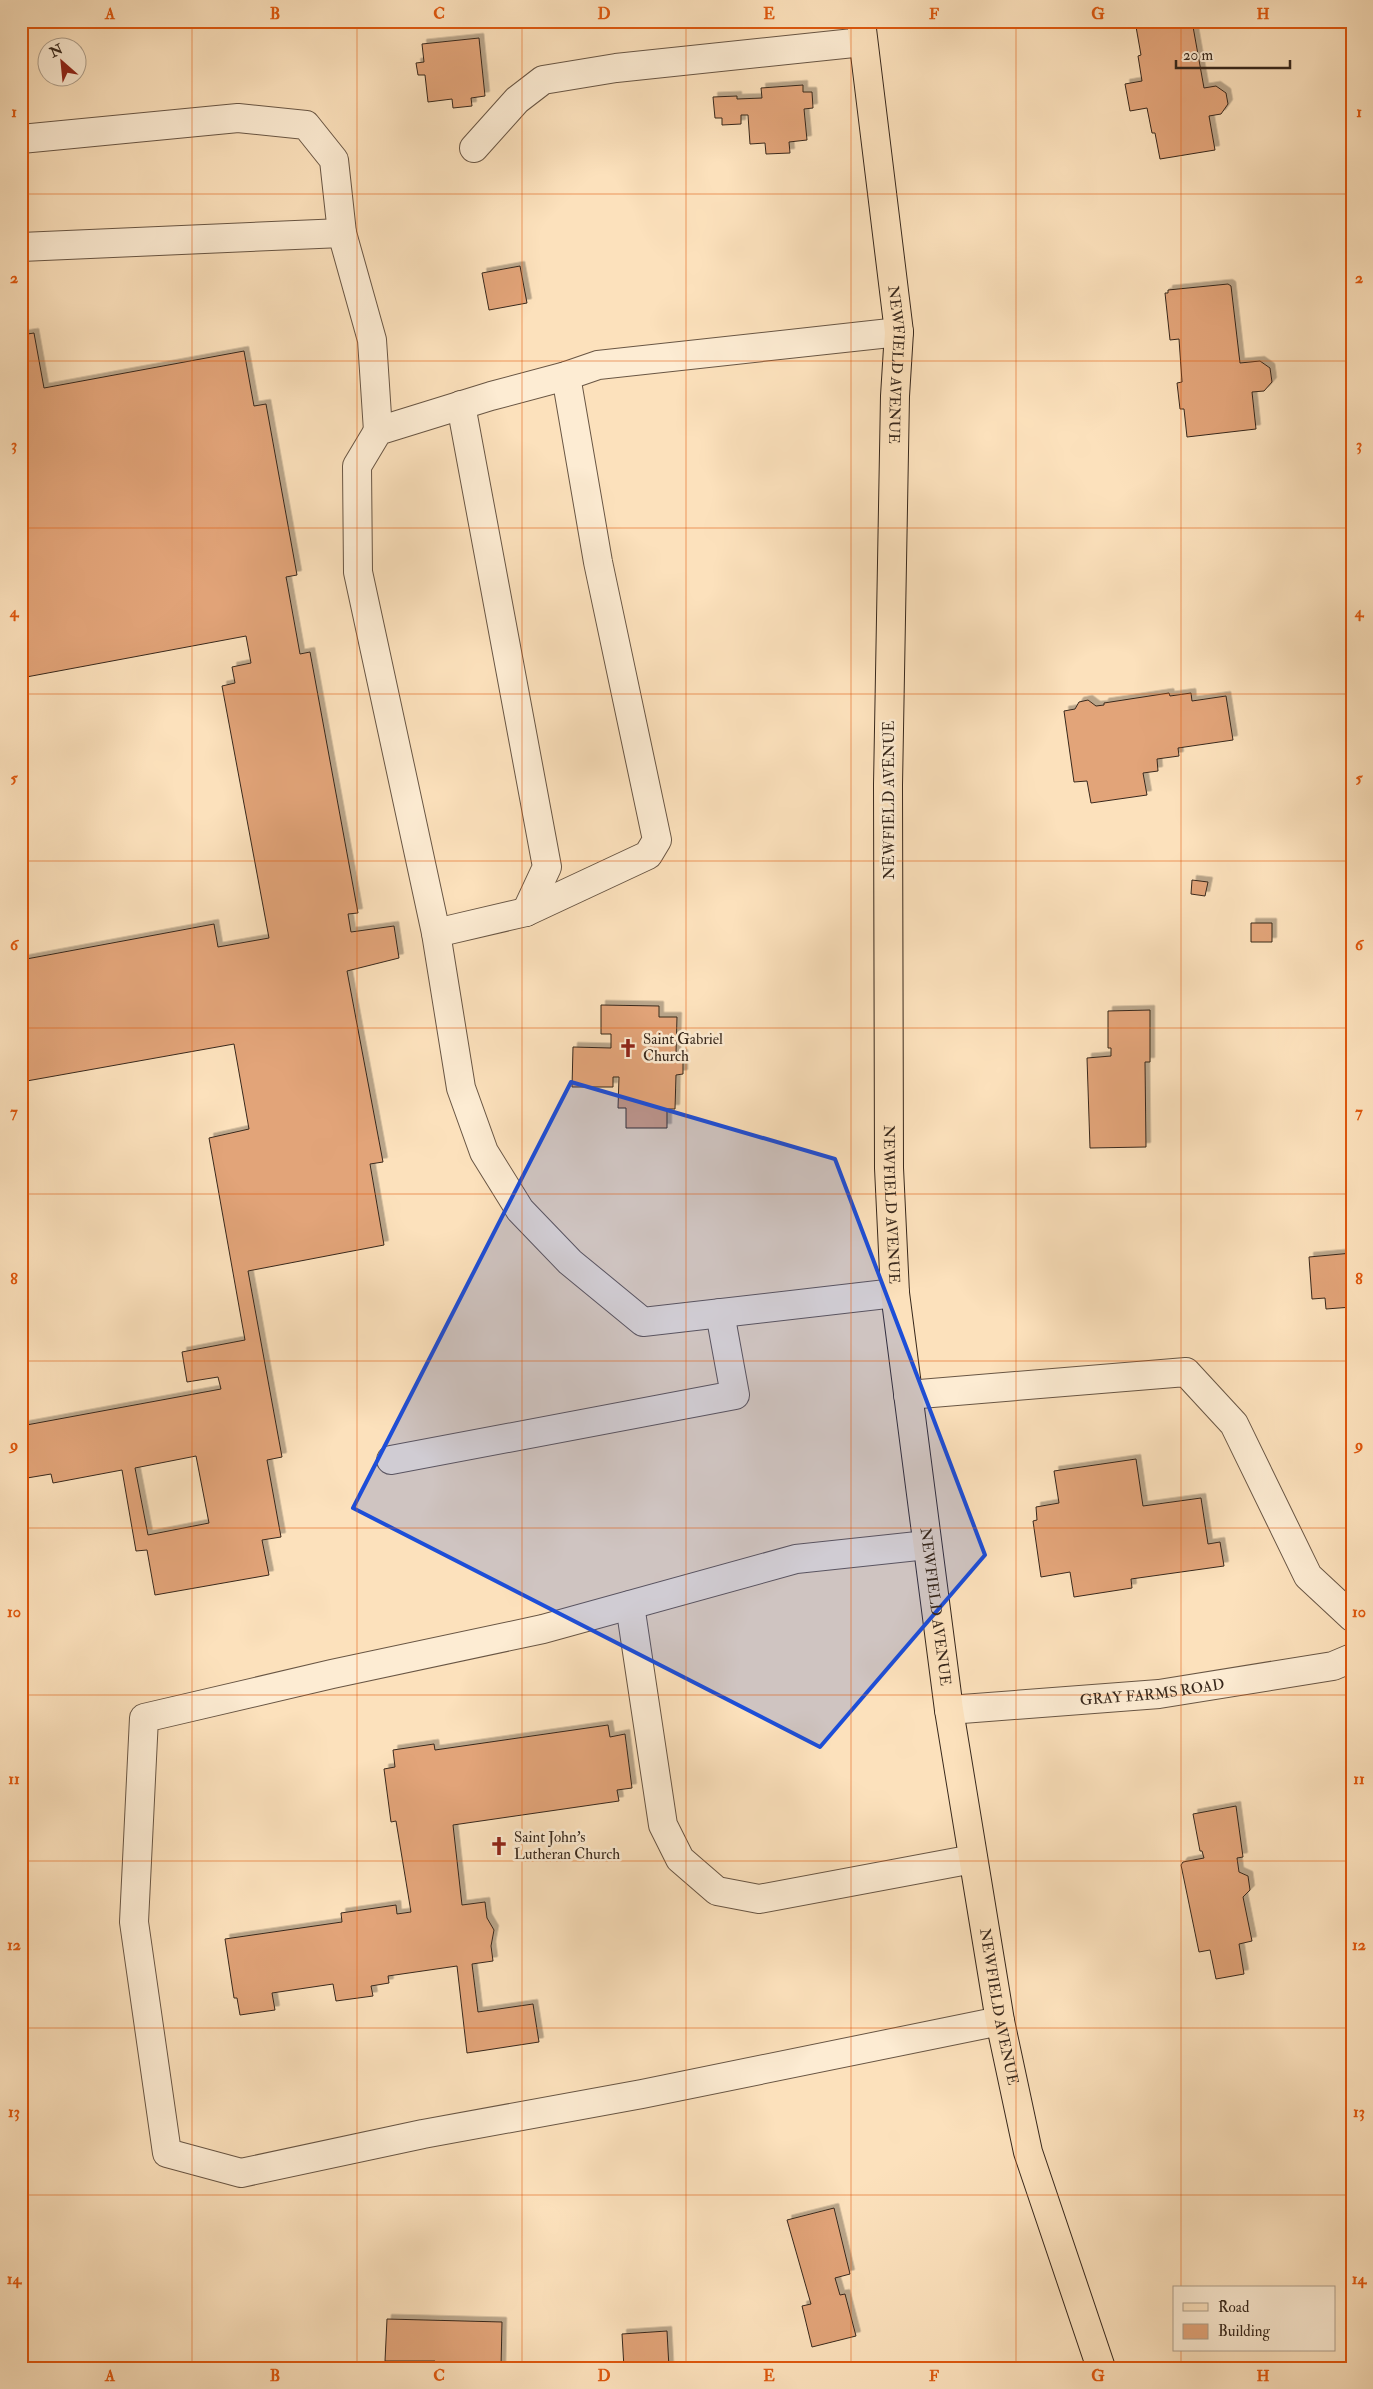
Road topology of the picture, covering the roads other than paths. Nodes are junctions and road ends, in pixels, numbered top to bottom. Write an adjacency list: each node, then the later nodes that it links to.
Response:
1 (862, 32): 3 (street); 6 (main road, NEWFIELD AVENUE)
2 (21, 139): 4 (street)
3 (474, 148)
4 (342, 233): 5 (street); 9 (street)
5 (21, 247)
6 (899, 332): 7 (street); 12 (main road, NEWFIELD AVENUE)
7 (566, 376): 8 (street); 10 (street)
8 (461, 405): 9 (street); 10 (street)
9 (378, 431): 11 (street)
10 (526, 912): 11 (street)
11 (436, 933): 13 (street)
12 (895, 1293): 13 (street); 14 (main road, NEWFIELD AVENUE)
13 (720, 1313): 15 (street)
14 (908, 1395): 16 (main road, NEWFIELD AVENUE); 18 (street)
15 (391, 1460)
16 (927, 1545): 17 (street); 20 (main road, NEWFIELD AVENUE)
17 (630, 1605): 21 (street); 22 (street)
18 (1352, 1617)
19 (1352, 1658): 20 (street, GRAY FARMS ROAD)
20 (949, 1710): 21 (main road, NEWFIELD AVENUE)
21 (974, 1859): 22 (main road, NEWFIELD AVENUE)
22 (1000, 2021): 23 (main road, NEWFIELD AVENUE)
23 (1101, 2368)

